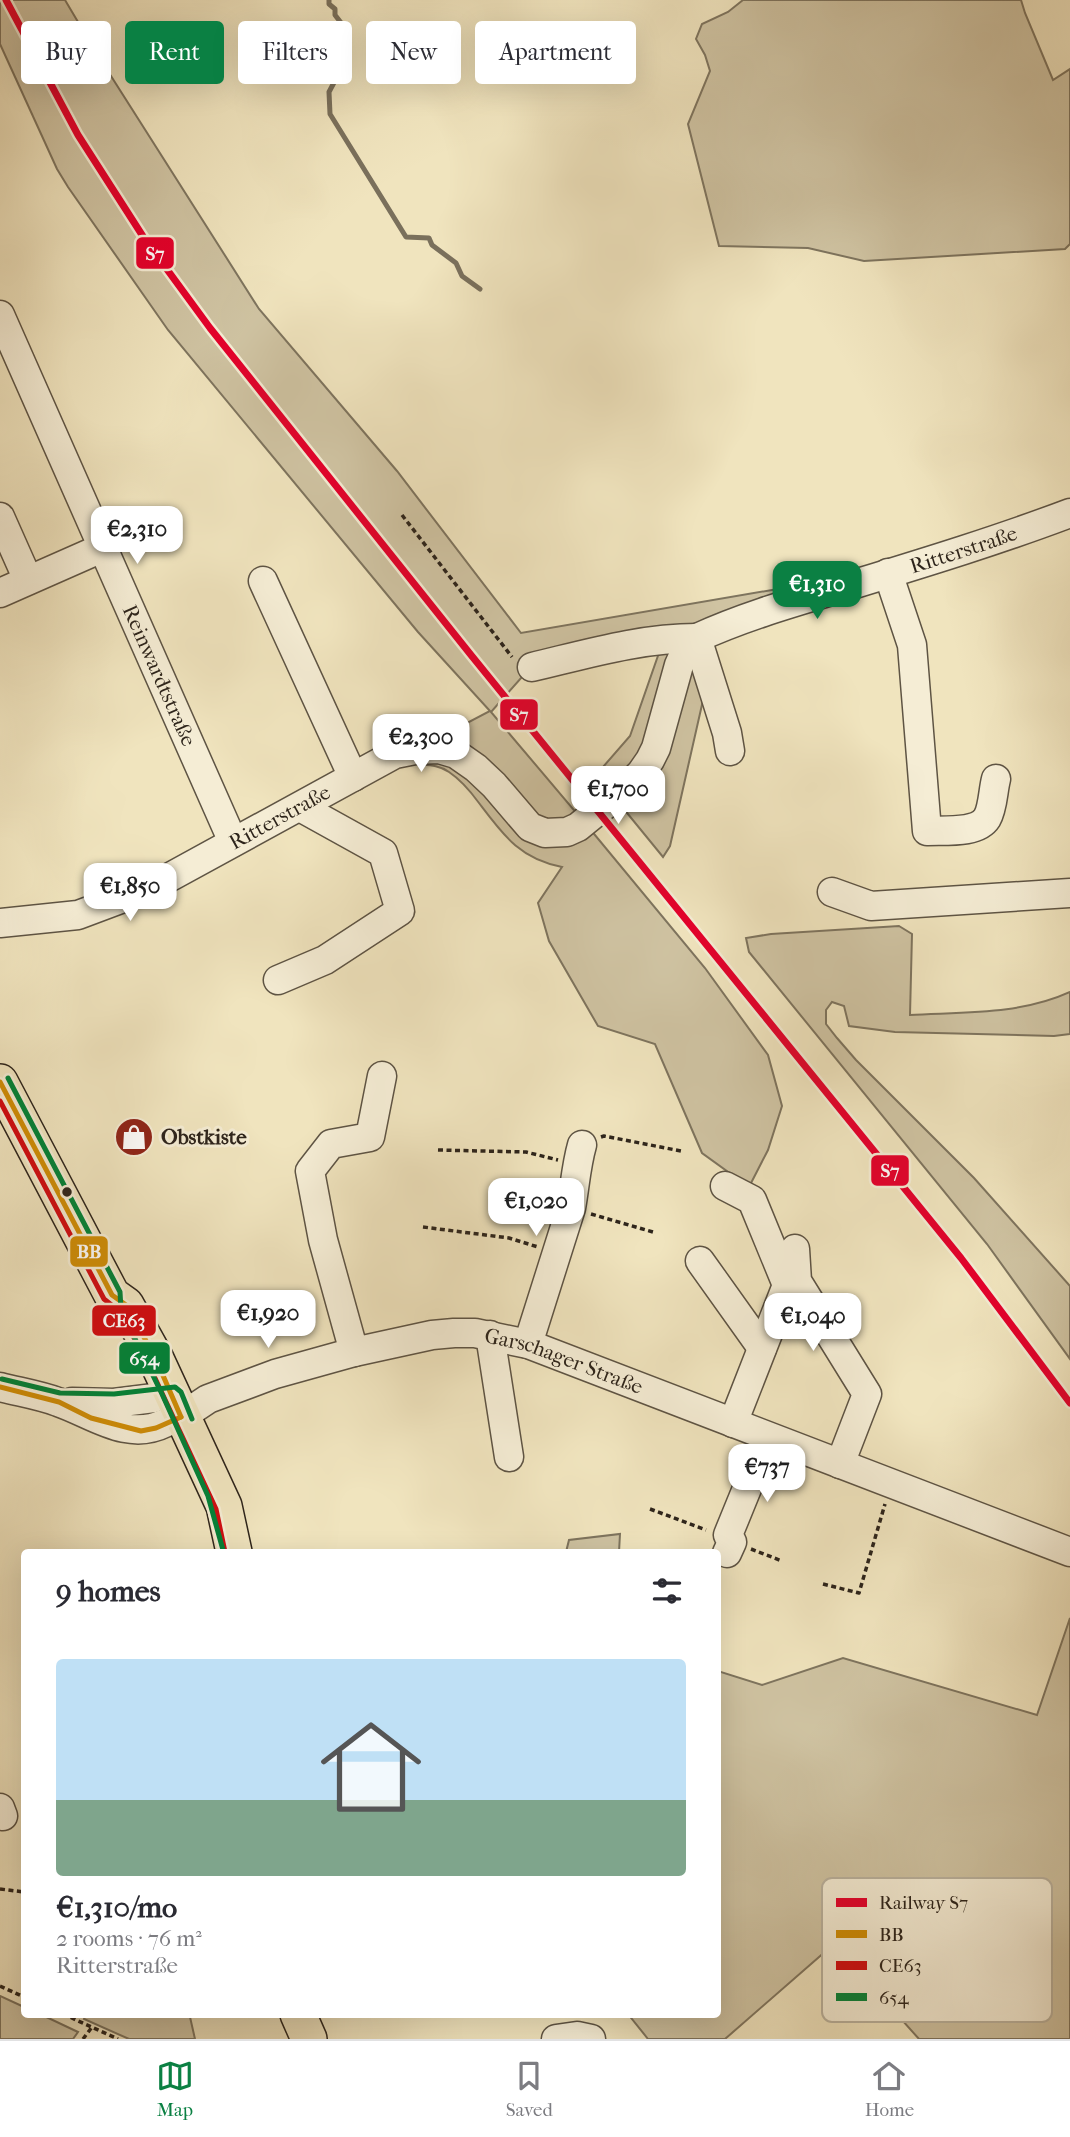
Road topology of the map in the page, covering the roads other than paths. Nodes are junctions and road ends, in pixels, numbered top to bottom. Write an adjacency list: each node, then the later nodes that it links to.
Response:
1 (0, 315): 4 (street, Reinwardtstraße)
2 (1070, 513): 5 (street, Ritterstraße)
3 (0, 517): 6 (street)
4 (102, 548): 6 (street); 15 (street, Reinwardtstraße)
5 (888, 573): 9 (street, Ritterstraße); 13 (street)
6 (28, 580): 8 (street)
7 (263, 581): 12 (street)
8 (0, 593)
9 (697, 638): 10 (street); 11 (street); 12 (street, Ritterstraße)
10 (532, 667)
11 (730, 751)
12 (352, 778): 14 (street, Ritterstraße)
13 (996, 779)
14 (300, 807): 15 (street, Ritterstraße); 19 (street)
15 (233, 842): 18 (street, Ritterstraße)
16 (832, 892): 17 (street)
17 (1070, 893)
18 (0, 923)
19 (278, 980)
20 (382, 1076): 29 (street)
21 (0, 1082): 31 (main road)
22 (579, 1155): 27 (street)
23 (725, 1186): 28 (street)
24 (795, 1249): 35 (street)
25 (701, 1261): 28 (street)
26 (490, 1335): 27 (street, Garschager Straße); 29 (street, Garschager Straße); 34 (street)
27 (528, 1344): 32 (street, Garschager Straße)
28 (762, 1348): 32 (street)
29 (354, 1352): 31 (street, Garschager Straße)
30 (0, 1387): 31 (street, Garschager Straße)
31 (177, 1406): 36 (main road); 37 (main road)
32 (733, 1423): 33 (street, Garschager Straße)
33 (768, 1437): 35 (street, Garschager Straße); 39 (street)
34 (509, 1457)
35 (840, 1464): 38 (street, Garschager Straße)
36 (214, 1549)
37 (233, 1549)
38 (1070, 1552)
39 (727, 1553)
40 (300, 2018): 41 (main road)
41 (309, 2039)
42 (556, 2039): 43 (street)
43 (591, 2039)

